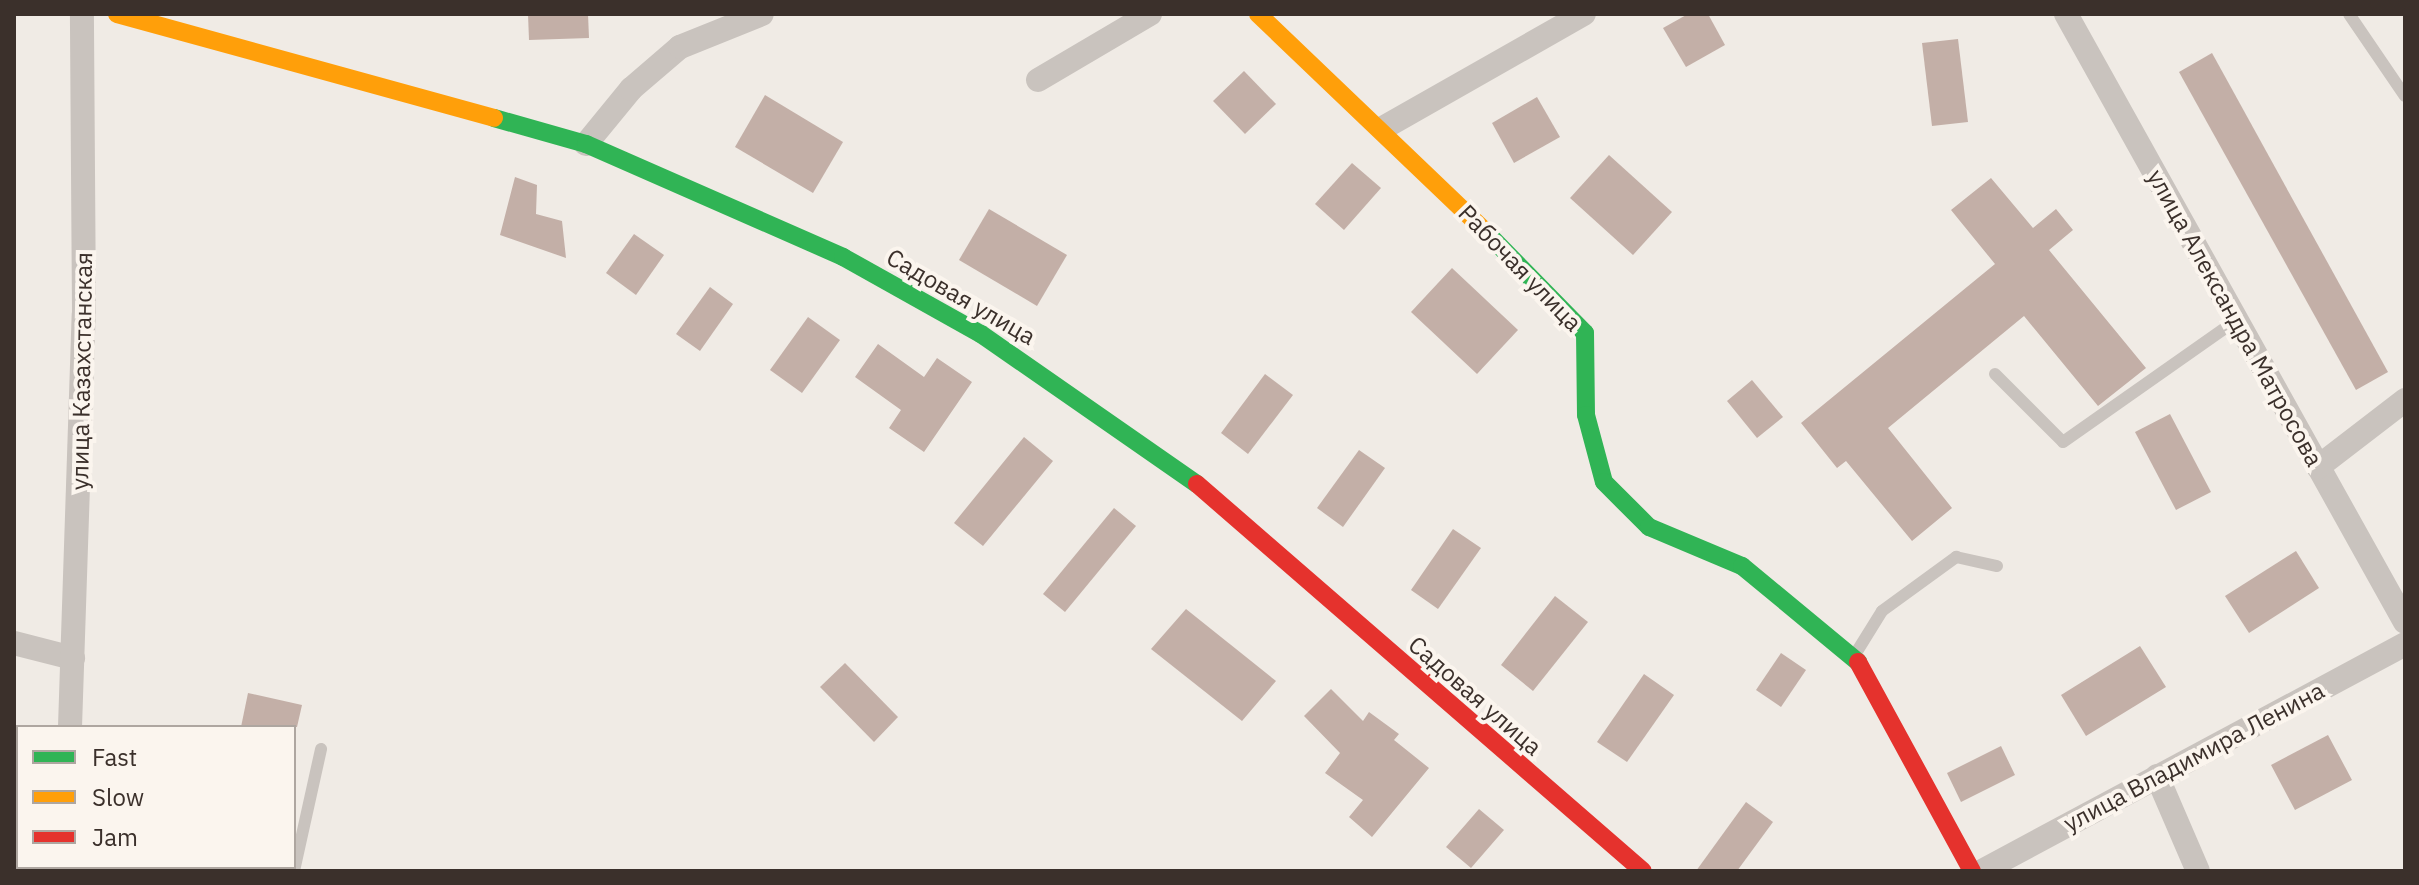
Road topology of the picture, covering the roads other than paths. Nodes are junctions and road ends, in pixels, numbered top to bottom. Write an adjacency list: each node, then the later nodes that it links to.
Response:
1 (82, 14): 22 (street, улица Казахстанская)
2 (117, 14): 12 (street, Садовая улица)
3 (762, 14): 12 (street)
4 (1150, 14): 9 (street)
5 (1258, 14): 11 (street, Рабочая улица)
6 (1584, 14): 11 (street)
7 (2066, 14): 13 (street, улица Александра Матросова)
8 (2349, 14): 10 (lane)
9 (1038, 80)
10 (2405, 96)
11 (1383, 128): 21 (street, Рабочая улица)
12 (586, 144): 27 (street, Садовая улица)
13 (2235, 321): 14 (lane); 16 (street, улица Александра Матросова)
14 (1995, 374)
15 (2405, 400): 16 (street)
16 (2318, 467): 18 (street, улица Александра Матросова)
17 (1997, 566): 21 (lane)
18 (2405, 622)
19 (14, 643): 22 (street)
20 (2405, 644): 25 (street, улица Владимира Ленина)
21 (1855, 656): 28 (street, Рабочая улица)
22 (73, 658): 23 (street, улица Казахстанская)
23 (70, 725)
24 (321, 749): 26 (lane)
25 (2157, 776): 29 (street, улица Владимира Ленина); 30 (street)
26 (296, 862)
27 (1643, 871)
28 (1972, 871)
29 (1982, 871)
30 (2198, 871)

